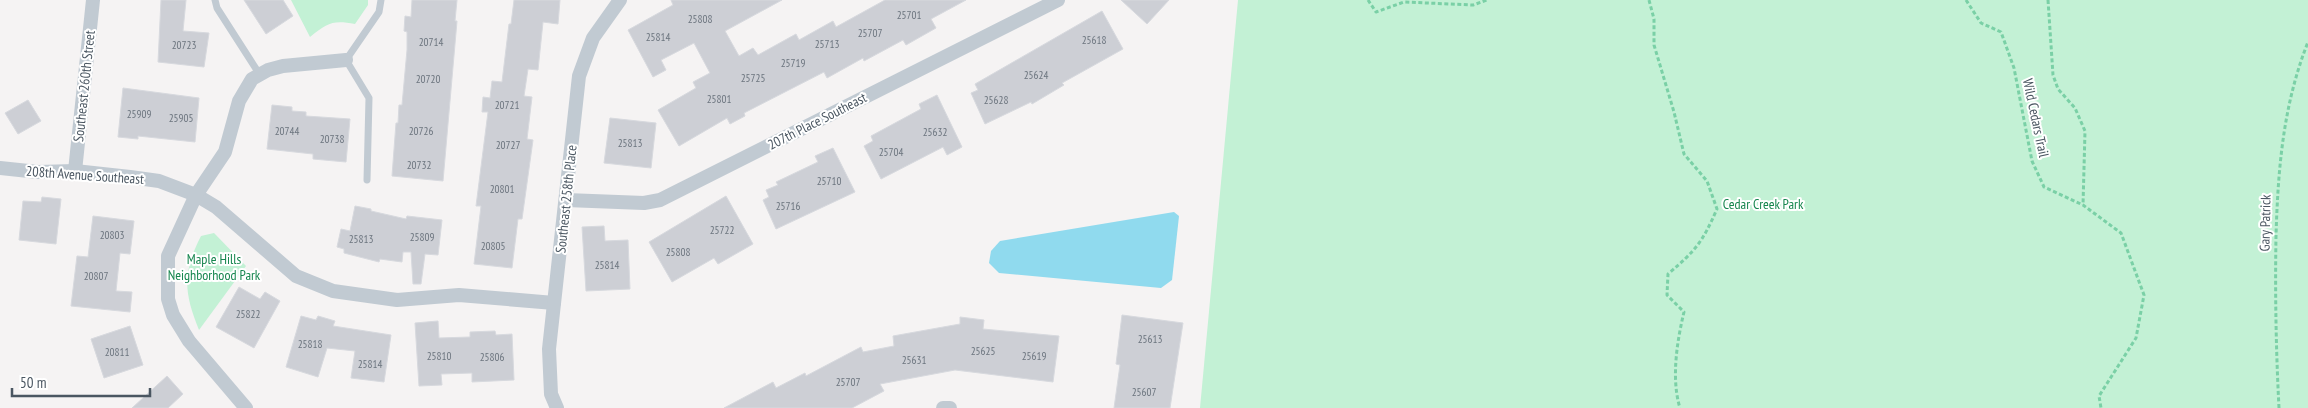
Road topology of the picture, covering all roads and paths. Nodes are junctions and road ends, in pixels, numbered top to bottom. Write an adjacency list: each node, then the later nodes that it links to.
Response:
1 (93, 0): 15 (street, Southeast 260th Street)
2 (215, 0): 13 (lane)
3 (381, 0): 12 (lane)
4 (620, 0): 18 (street, Southeast 258th Place)
5 (1058, 0): 18 (street, 207th Place Southeast)
6 (1487, 0): 10 (path)
7 (1649, 0): 25 (path)
8 (1966, 0): 19 (path, Wild Cedars Trail)
9 (2048, 0): 19 (path)
10 (1368, 1)
11 (2308, 42): 27 (path, Gary Patrick)
12 (346, 60): 13 (street); 16 (lane)
13 (260, 75): 17 (street)
14 (0, 168): 15 (street, 208th Avenue Southeast)
15 (75, 171): 17 (street, 208th Avenue Southeast)
16 (367, 180)
17 (196, 195): 20 (street, 208th Avenue Southeast); 21 (street)
18 (566, 200): 20 (street, Southeast 258th Place)
19 (2083, 205): 26 (path, Wild Cedars Trail)
20 (554, 303): 22 (street, Southeast 258th Place)
21 (246, 408)
22 (557, 408)
23 (943, 408): 24 (street)
24 (950, 408)
25 (1680, 408)
26 (2101, 408)
27 (2280, 408)

